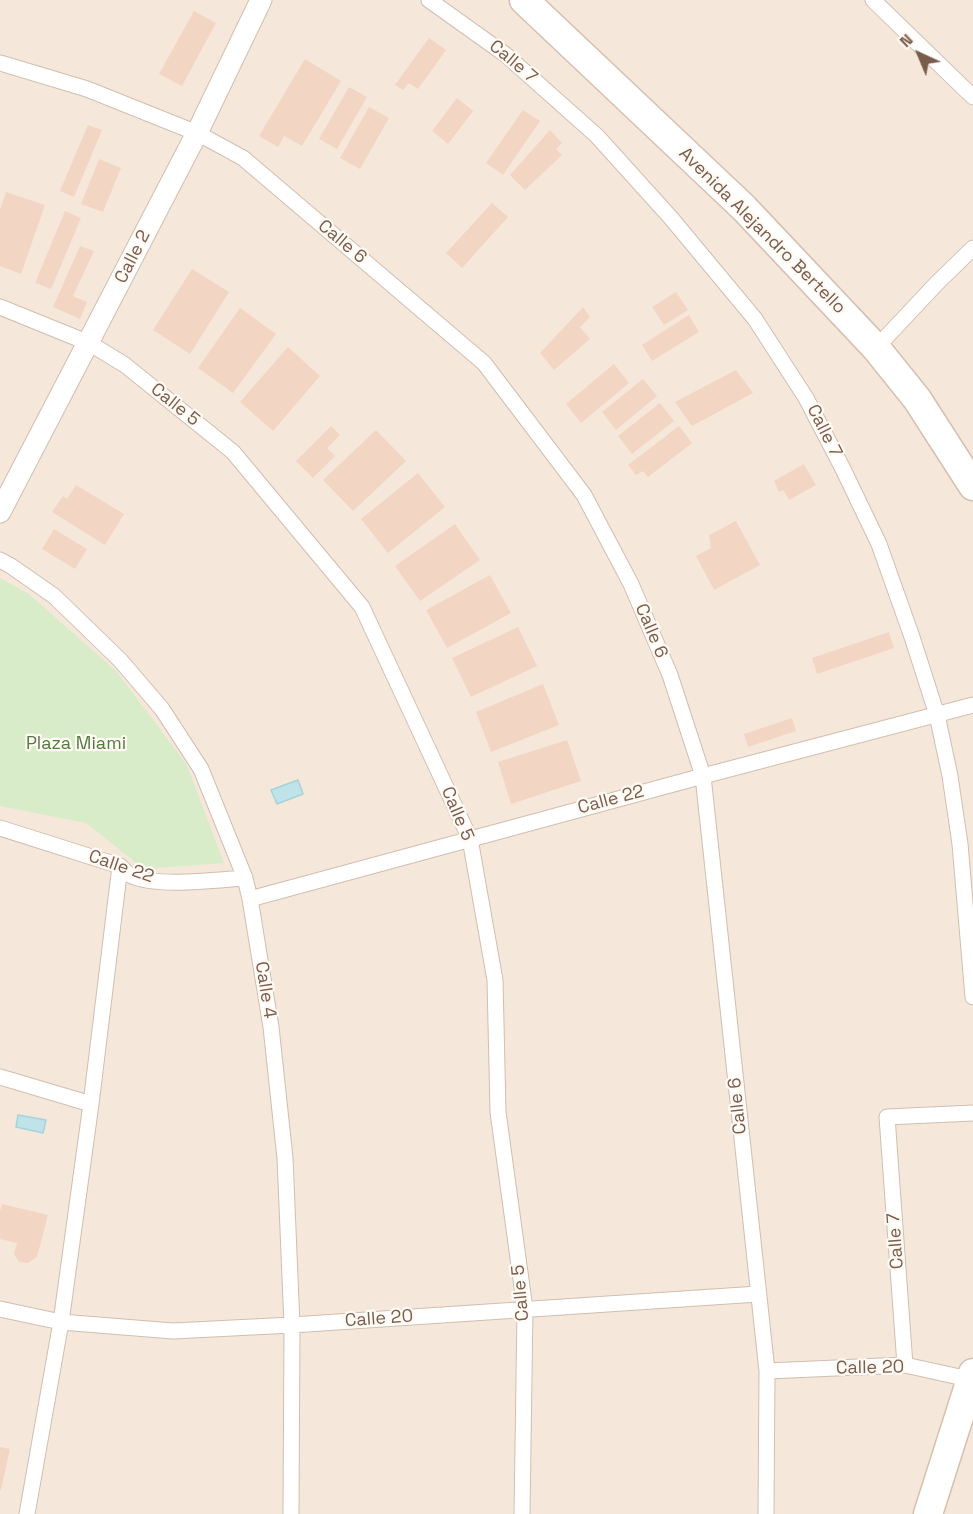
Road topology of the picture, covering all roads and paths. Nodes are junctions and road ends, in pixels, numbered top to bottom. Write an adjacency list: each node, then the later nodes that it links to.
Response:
1 (261, 0): 7 (street, Calle 2)
2 (429, 0): 16 (street, Calle 7)
3 (524, 0): 11 (main road, Avenida Alejandro Bertello)
4 (873, 0): 6 (street)
5 (0, 63): 7 (street, Calle 6)
6 (973, 97)
7 (196, 133): 10 (street, Calle 2); 17 (street, Calle 6)
8 (973, 248): 11 (street)
9 (0, 307): 10 (street, Calle 5)
10 (89, 343): 13 (street, Calle 2); 19 (street, Calle 5)
11 (876, 348): 12 (main road, Avenida Alejandro Bertello)
12 (973, 486)
13 (0, 512)
14 (0, 560): 21 (street, Calle 4)
15 (973, 705): 16 (street, Calle 22)
16 (937, 715): 17 (street, Calle 22); 23 (street, Calle 7)
17 (703, 776): 19 (street, Calle 22); 27 (street, Calle 6)
18 (0, 828): 20 (street, Calle 22)
19 (470, 839): 22 (street, Calle 22); 29 (street, Calle 5)
20 (120, 866): 21 (street, Calle 22); 25 (street)
21 (245, 878): 22 (street, Calle 4)
22 (250, 899): 31 (street, Calle 4)
23 (973, 997)
24 (0, 1077): 25 (street)
25 (91, 1104): 30 (street)
26 (973, 1113): 32 (street, Calle 7)
27 (758, 1294): 29 (street, Calle 20); 33 (street, Calle 6)
28 (0, 1309): 30 (street, Calle 20)
29 (525, 1309): 31 (street, Calle 20); 37 (street, Calle 5)
30 (62, 1322): 31 (street, Calle 20); 35 (street)
31 (292, 1325): 36 (street, Calle 4)
32 (904, 1365): 33 (street, Calle 20); 34 (street, Calle 20)
33 (767, 1371): 38 (street, Calle 6)
34 (972, 1377): 39 (main road)
35 (27, 1514)
36 (291, 1514)
37 (522, 1514)
38 (766, 1514)
39 (928, 1514)

